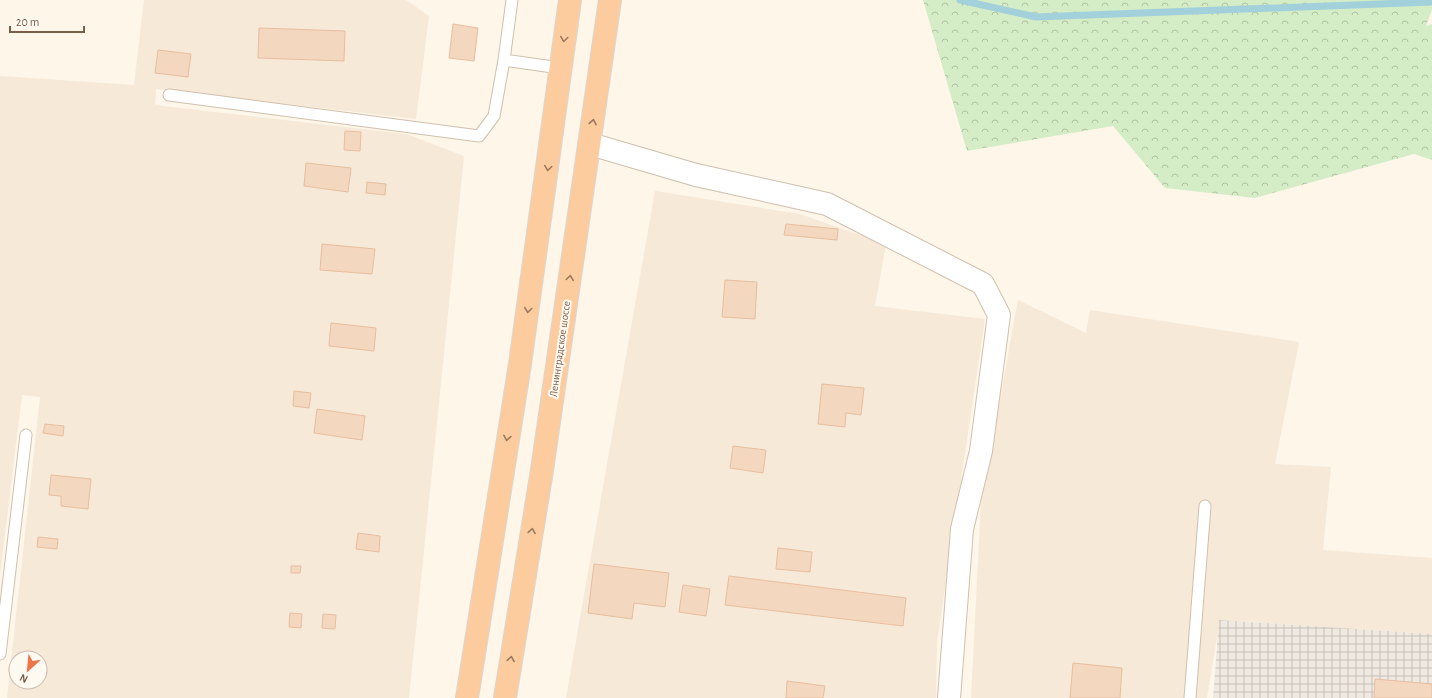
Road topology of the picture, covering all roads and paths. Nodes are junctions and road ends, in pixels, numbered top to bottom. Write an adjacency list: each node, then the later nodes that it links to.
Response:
1 (512, 0): 4 (lane)
2 (570, 0): 5 (highway, one-way to 5)
3 (610, 0): 7 (highway, Ленинградское шоссе, one-way to 3)
4 (504, 60): 5 (lane); 6 (lane)
5 (560, 68): 11 (highway, one-way to 11)
6 (169, 95)
7 (590, 144): 12 (highway, Ленинградское шоссе, one-way to 7); 13 (street)
8 (26, 436): 10 (lane)
9 (1205, 506): 14 (lane)
10 (0, 654)
11 (467, 698)
12 (505, 698)
13 (949, 698)
14 (1190, 698)

